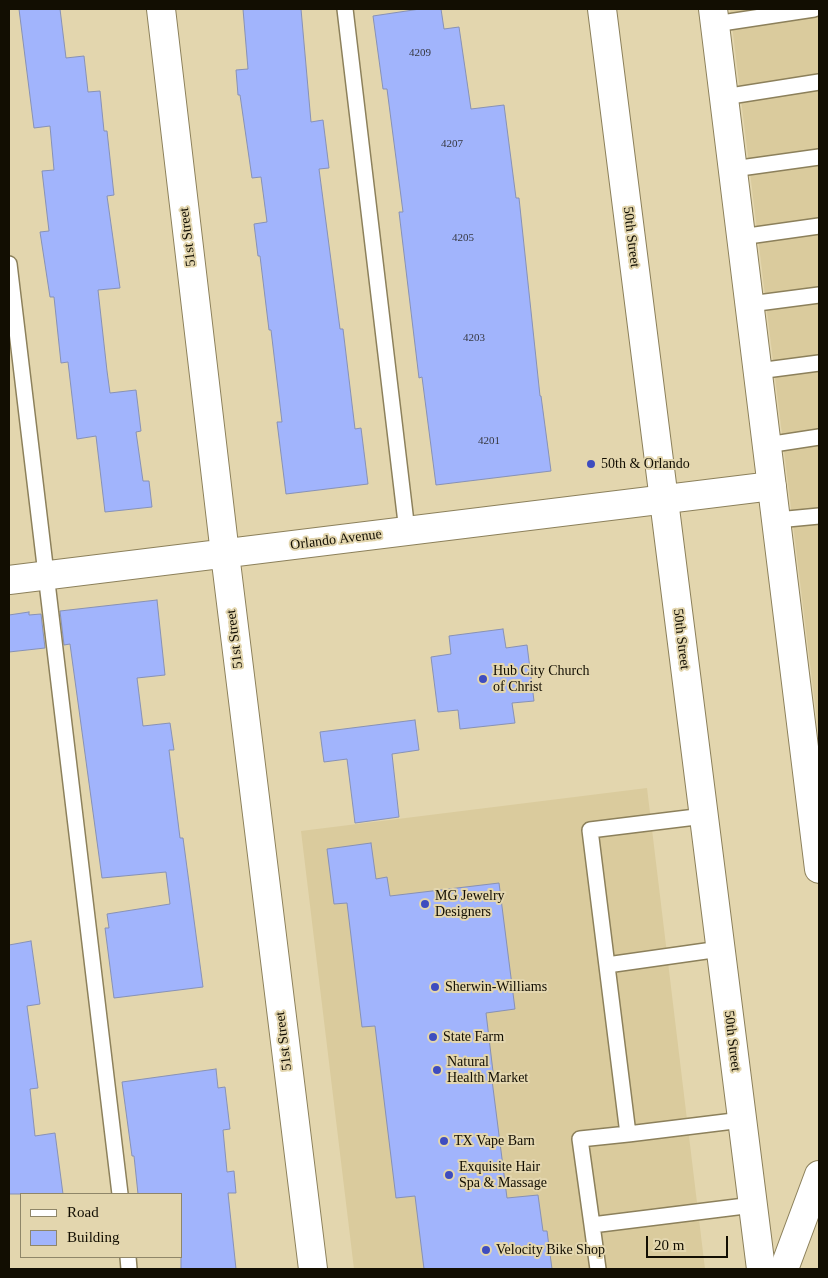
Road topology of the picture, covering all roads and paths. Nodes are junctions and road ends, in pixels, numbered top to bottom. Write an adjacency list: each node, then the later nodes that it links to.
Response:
1 (161, 9): 26 (street, 51st Street)
2 (345, 9): 25 (lane)
3 (602, 9): 22 (street, 50th Street)
4 (814, 9): 7 (lane)
5 (819, 9): 6 (lane)
6 (819, 13)
7 (714, 16): 9 (street)
8 (819, 82): 9 (lane)
9 (724, 96): 11 (street)
10 (819, 157): 11 (lane)
11 (733, 169): 13 (street)
12 (819, 226): 13 (lane)
13 (741, 237): 16 (street)
14 (9, 264): 27 (lane)
15 (819, 295): 16 (lane)
16 (750, 304): 18 (street)
17 (819, 363): 18 (lane)
18 (758, 372): 20 (street)
19 (819, 437): 20 (lane)
20 (767, 445): 21 (street)
21 (772, 486): 22 (street, Orlando Avenue); 24 (street)
22 (664, 499): 25 (street, Orlando Avenue); 30 (street, 50th Street)
23 (819, 516): 24 (lane)
24 (776, 520): 29 (street)
25 (407, 531): 26 (street, Orlando Avenue)
26 (225, 554): 27 (street, Orlando Avenue); 40 (street, 51st Street)
27 (47, 576): 28 (street, Orlando Avenue); 37 (lane)
28 (9, 580)
29 (812, 743): 31 (street)
30 (704, 816): 32 (street, 50th Street); 33 (lane)
31 (819, 869)
32 (720, 950): 33 (lane); 34 (street, 50th Street)
33 (607, 965): 35 (lane)
34 (742, 1120): 35 (lane); 38 (street, 50th Street)
35 (628, 1134): 39 (lane)
36 (819, 1176): 43 (street)
37 (120, 1193)
38 (753, 1205): 39 (lane); 42 (street, 50th Street)
39 (592, 1225): 41 (lane)
40 (313, 1269)
41 (598, 1269)
42 (761, 1269)
43 (784, 1269)

